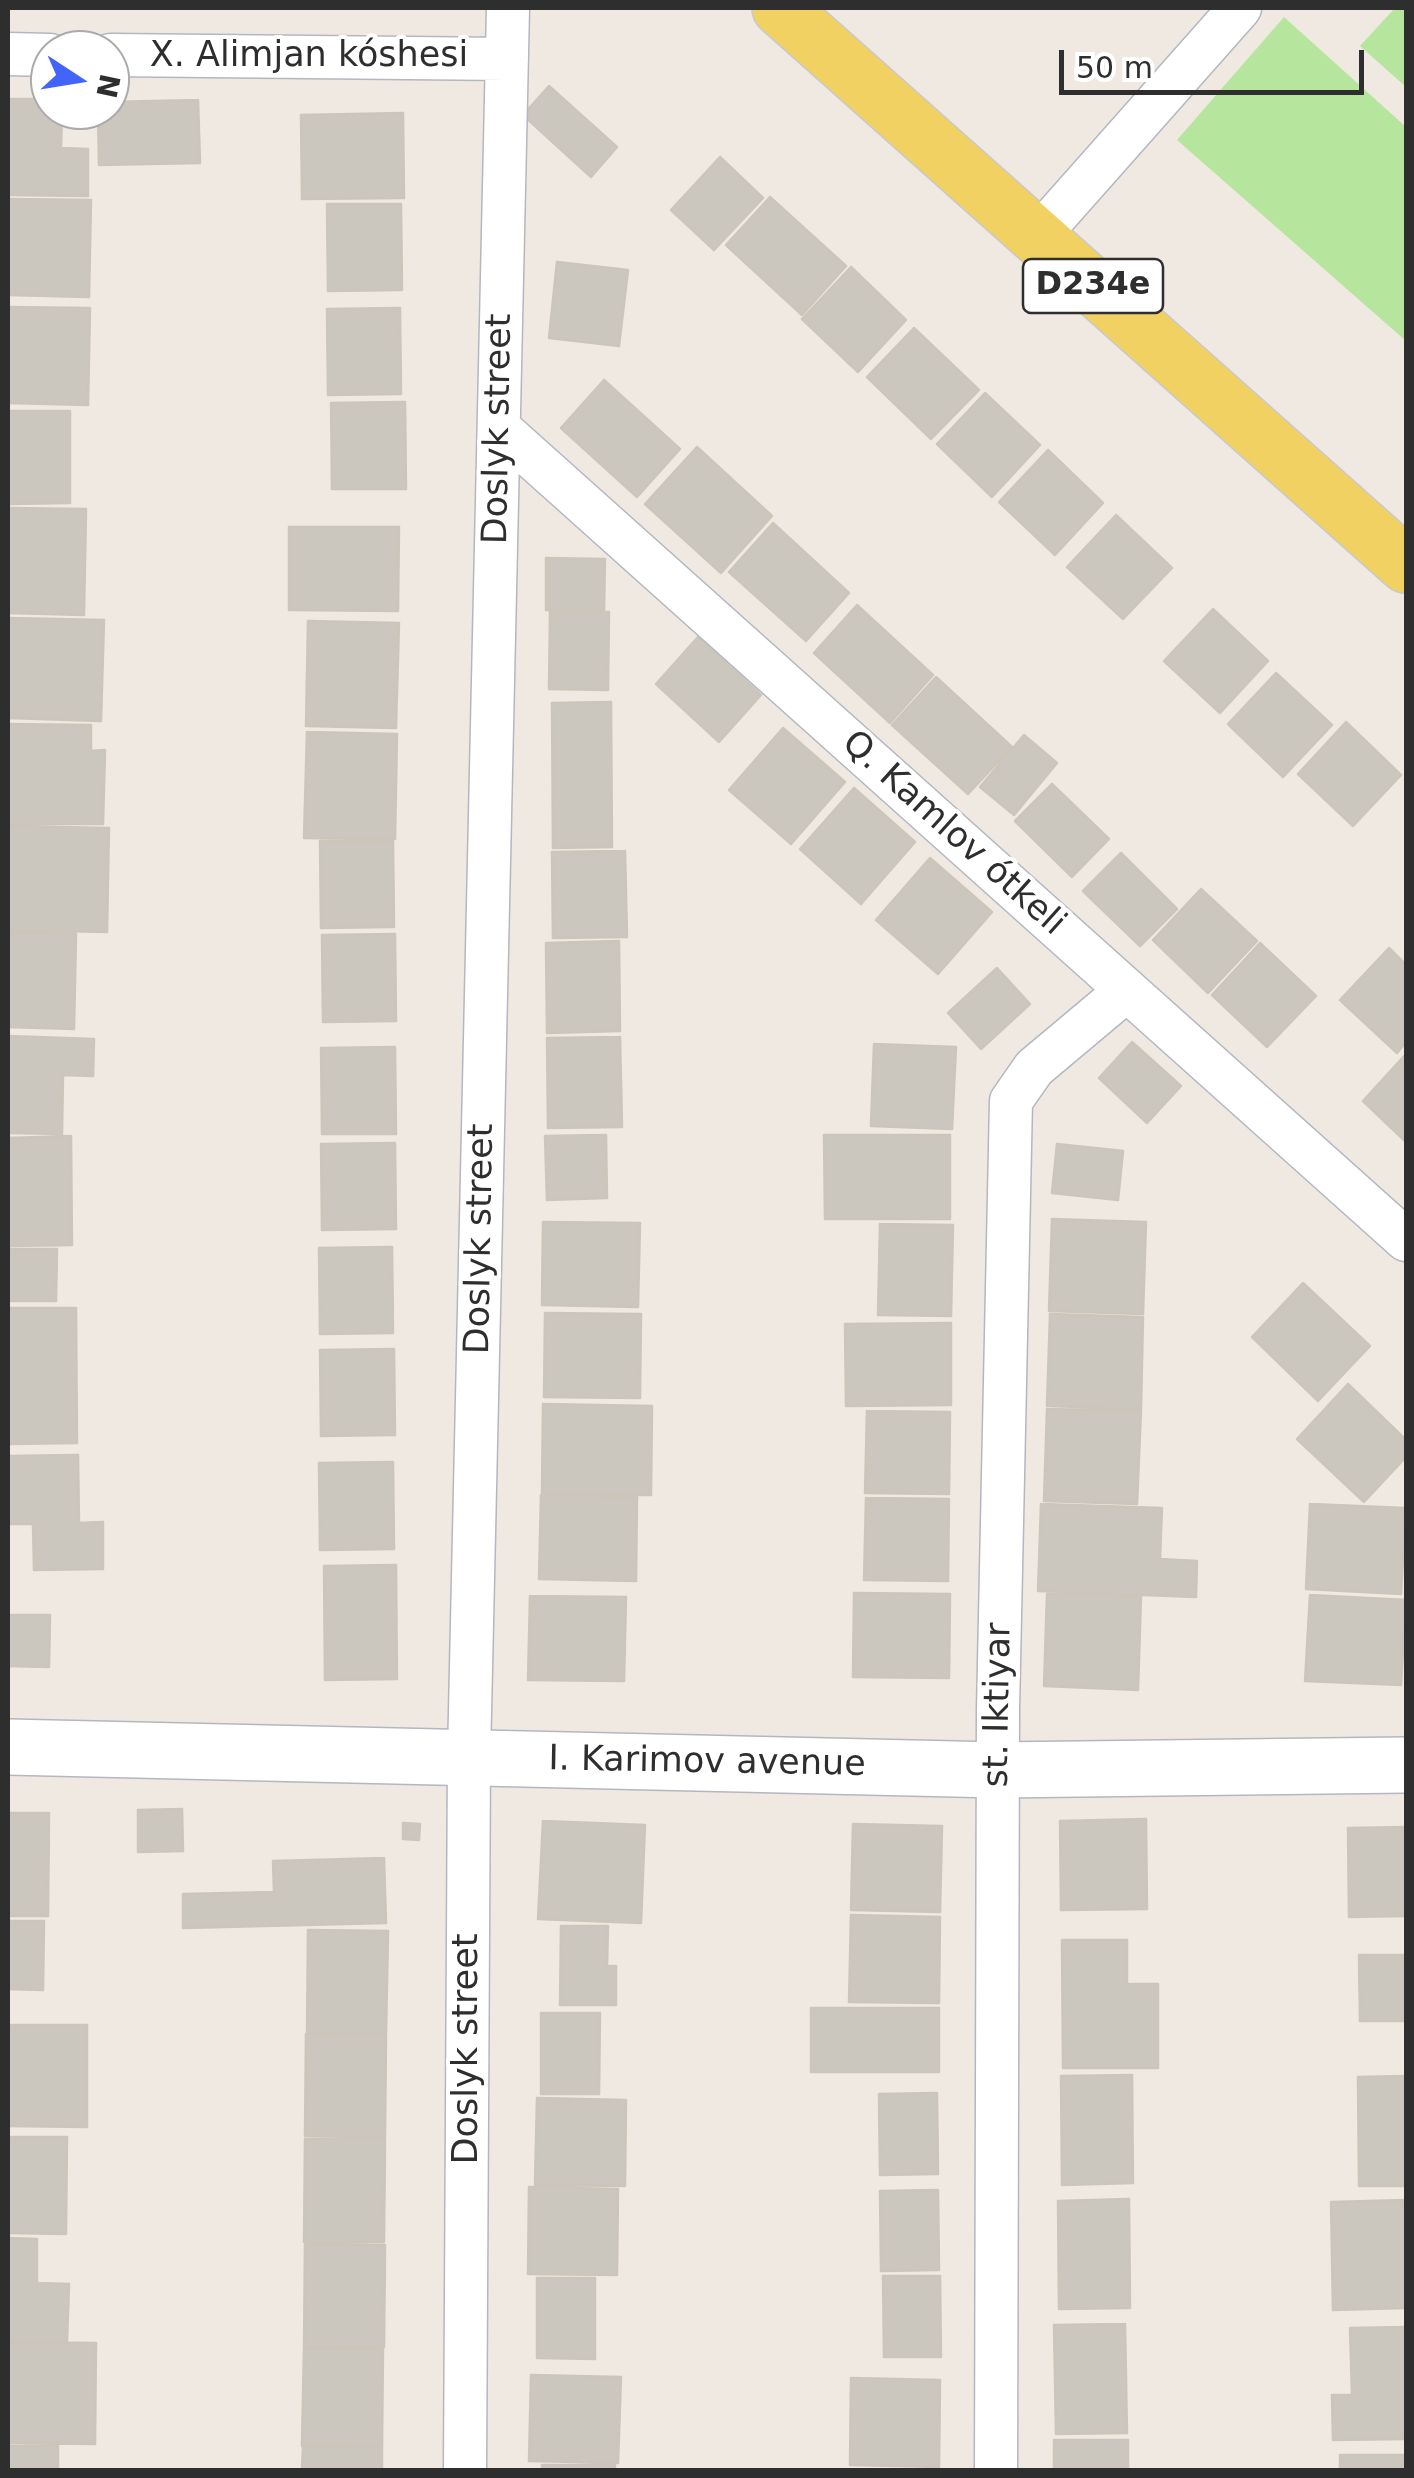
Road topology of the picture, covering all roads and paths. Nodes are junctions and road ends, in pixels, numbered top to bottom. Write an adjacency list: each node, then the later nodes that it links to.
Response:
1 (508, 8): 5 (street, Doslyk street)
2 (780, 8): 6 (main road, D234e)
3 (1240, 8): 6 (street)
4 (130, 55): 5 (street, X. Alimjan kóshesi)
5 (508, 58): 7 (street, Doslyk street)
6 (1038, 236): 8 (main road, D234e)
7 (499, 428): 9 (street, Q. Kamlov ótkeli); 12 (street, Doslyk street)
8 (1406, 565)
9 (1127, 990): 10 (street, Q. Kamlov ótkeli); 14 (street, st. Iktiyar)
10 (1406, 1240)
11 (8, 1747): 12 (street, I. Karimov avenue)
12 (470, 1758): 14 (street, I. Karimov avenue); 15 (street, Doslyk street)
13 (1406, 1766): 14 (street, I. Karimov avenue)
14 (998, 1770): 16 (street, st. Iktiyar)
15 (464, 2470)
16 (996, 2470)

